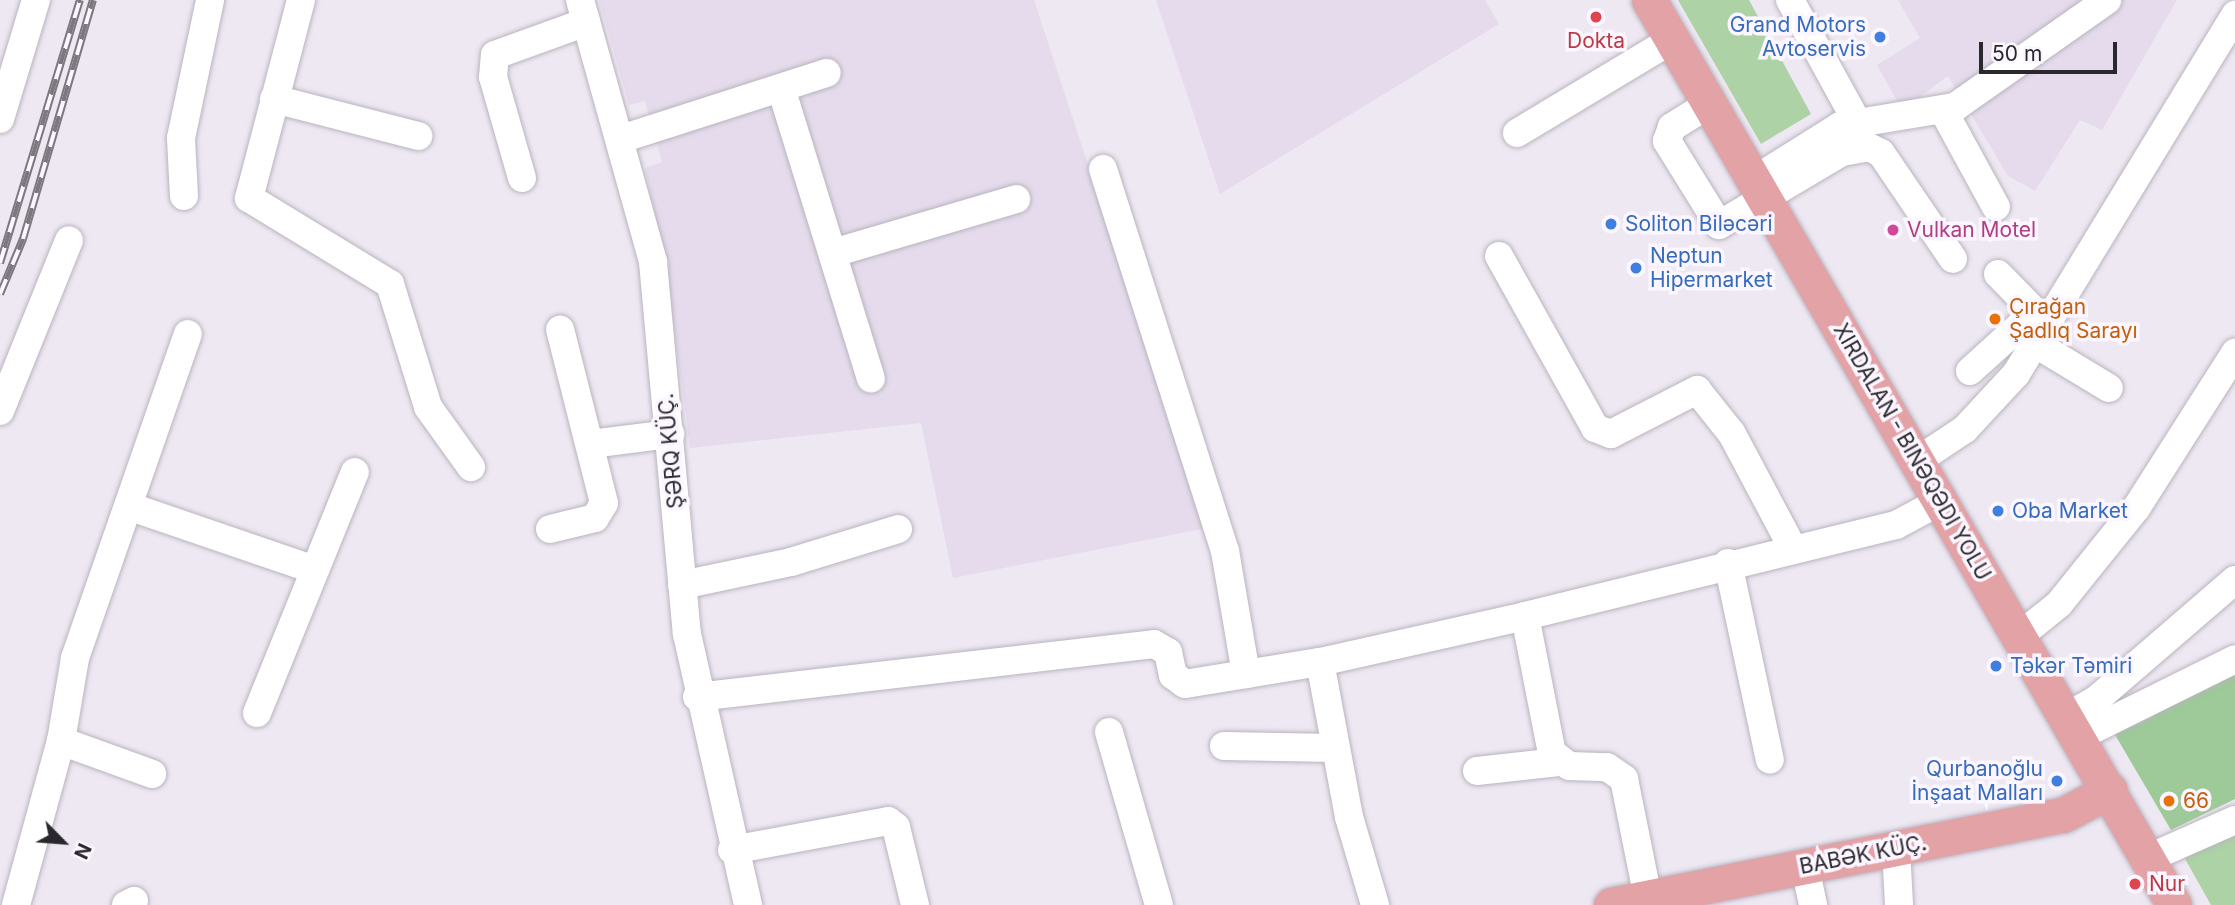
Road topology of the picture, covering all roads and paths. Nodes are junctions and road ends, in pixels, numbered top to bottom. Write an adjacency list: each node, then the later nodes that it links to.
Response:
1 (36, 0): 15 (street)
2 (210, 0): 23 (street)
3 (301, 0): 12 (street)
4 (1648, 0): 9 (main road)
5 (1790, 0): 16 (street)
6 (2107, 0): 14 (street)
7 (583, 11): 19 (street, ŞƏRQ KÜÇ.); 21 (street)
8 (2235, 15): 31 (street)
9 (1672, 40): 13 (main road); 17 (street)
10 (827, 73): 11 (street)
11 (781, 88): 19 (street); 27 (street)
12 (274, 99): 18 (street); 42 (street)
13 (1709, 104): 22 (main road); 22 (street)
14 (1944, 112): 16 (street); 25 (street)
15 (0, 119)
16 (1856, 120): 22 (street)
17 (1517, 133)
18 (418, 136)
19 (621, 139): 39 (street, ŞƏRQ KÜÇ.)
20 (1103, 169): 57 (street)
21 (522, 178)
22 (1760, 190): 29 (street); 41 (main road)
23 (184, 196)
24 (1016, 199): 27 (street)
25 (1996, 207)
26 (69, 240): 38 (street)
27 (833, 253): 36 (street)
28 (1499, 256): 48 (street)
29 (1953, 259)
30 (1998, 274): 31 (street)
31 (2040, 327): 35 (street); 37 (street); 41 (street)
32 (560, 329): 40 (street)
33 (188, 334): 45 (street)
34 (2235, 353): 54 (street)
35 (1970, 371)
36 (871, 378)
37 (2109, 388)
38 (0, 411)
39 (670, 434): 40 (street); 52 (street, ŞƏRQ KÜÇ.)
40 (591, 444): 46 (street)
41 (1917, 461): 44 (main road)
42 (471, 467)
43 (355, 472): 50 (street)
44 (1940, 502): 48 (street); 54 (main road)
45 (131, 507): 50 (street); 62 (street)
46 (550, 529)
47 (898, 529): 52 (street)
48 (1791, 545): 49 (street)
49 (1728, 563): 53 (street); 65 (street)
50 (315, 570): 59 (street)
51 (2235, 580): 60 (street)
52 (682, 584): 58 (street, ŞƏRQ KÜÇ.)
53 (1525, 616): 56 (street); 66 (street)
54 (2018, 637): 60 (main road)
55 (2235, 659): 60 (street)
56 (1320, 662): 57 (street); 64 (street)
57 (1246, 674): 58 (street)
58 (697, 696): 72 (street, ŞƏRQ KÜÇ.)
59 (257, 713)
60 (2072, 727): 69 (main road)
61 (1109, 732): 80 (street)
62 (61, 741): 68 (street); 75 (street)
63 (1224, 746): 64 (street)
64 (1334, 748): 81 (street)
65 (1770, 760)
66 (1559, 762): 67 (street); 76 (street)
67 (1477, 771)
68 (152, 774)
69 (2110, 790): 71 (main road, BABƏK KÜÇ.); 73 (main road)
70 (2235, 820): 73 (street)
71 (1896, 849): 74 (main road, BABƏK KÜÇ.); 84 (street)
72 (732, 850): 78 (street, ŞƏRQ KÜÇ.); 79 (street)
73 (2149, 858): 77 (main road)
74 (1805, 867): 76 (main road, BABƏK KÜÇ.); 83 (street)
75 (12, 886)
76 (1648, 898): 82 (main road, BABƏK KÜÇ.)
77 (2164, 902)
78 (747, 905)
79 (915, 905)
80 (1159, 905)
81 (1375, 905)
82 (1611, 905)
83 (1813, 905)
84 (1899, 905)

